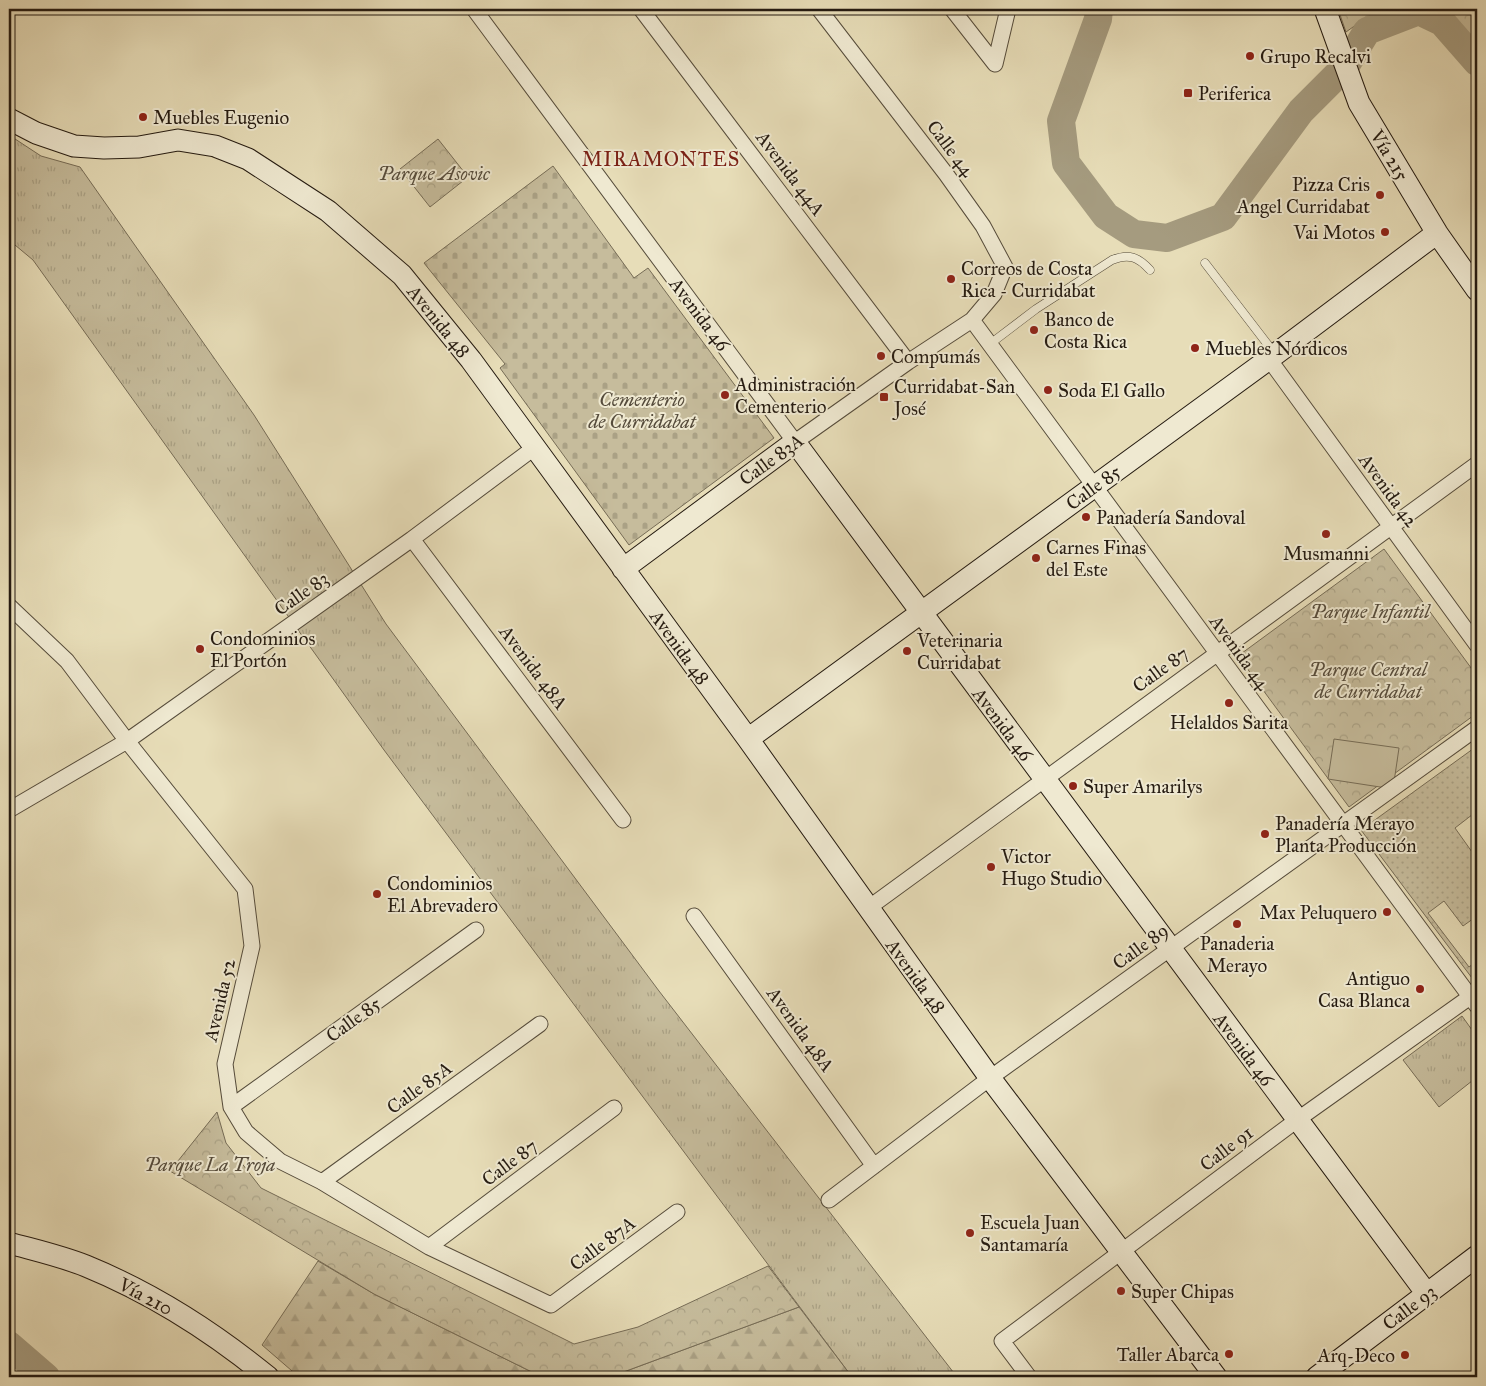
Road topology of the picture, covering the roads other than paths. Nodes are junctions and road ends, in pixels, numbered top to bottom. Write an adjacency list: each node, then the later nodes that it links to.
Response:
1 (474, 9): 16 (street, Avenida 46)
2 (642, 9): 15 (street, Avenida 44A)
3 (820, 9): 12 (street, Calle 44)
4 (952, 9): 5 (street)
5 (1008, 9)
6 (1327, 17): 8 (main road, Vía 215)
7 (9, 119): 17 (main road, Avenida 48)
8 (1437, 233): 11 (main road, Vía 215); 14 (main road, Calle 85)
9 (1205, 263): 14 (lane, Avenida 42)
10 (1150, 270): 13 (lane)
11 (1477, 290)
12 (972, 320): 13 (street, Avenida 44); 15 (street, Calle 83A)
13 (990, 344): 19 (street, Avenida 44)
14 (1272, 357): 19 (main road, Calle 85); 20 (street, Avenida 42)
15 (908, 362): 16 (street, Calle 83A)
16 (795, 442): 22 (main road, Calle 83A); 24 (main road, Avenida 46)
17 (534, 448): 21 (street, Calle 83); 22 (main road, Avenida 48)
18 (1477, 464): 20 (street, Calle 87)
19 (1093, 487): 24 (main road, Calle 85); 26 (street, Avenida 44)
20 (1392, 528): 25 (street, Avenida 42); 26 (street, Calle 87)
21 (412, 539): 29 (street, Calle 83); 32 (street, Avenida 48A)
22 (623, 569): 28 (main road, Avenida 48)
23 (9, 606): 29 (street, Avenida 52)
24 (920, 613): 28 (main road, Calle 85); 30 (main road, Avenida 46)
25 (1477, 645)
26 (1216, 653): 30 (street, Calle 87); 33 (street, Avenida 44)
27 (1477, 728): 33 (street, Calle 89)
28 (748, 739): 34 (main road, Avenida 48)
29 (127, 741): 31 (street, Calle 83); 41 (street, Avenida 52)
30 (1043, 779): 34 (street, Calle 87); 37 (main road, Avenida 46)
31 (9, 810)
32 (622, 820)
33 (1343, 824): 37 (street, Calle 89); 38 (street, Avenida 44)
34 (867, 909): 40 (main road, Avenida 48)
35 (694, 916): 44 (street, Avenida 48A)
36 (476, 930): 41 (street, Calle 85)
37 (1170, 950): 40 (street, Calle 89); 43 (main road, Avenida 46)
38 (1475, 998): 43 (street, Calle 91)
39 (540, 1024): 45 (street, Calle 85A)
40 (990, 1078): 44 (street, Calle 89); 50 (main road, Avenida 48)
41 (231, 1107): 45 (street, Avenida 52)
42 (614, 1108): 49 (street, Calle 87)
43 (1297, 1120): 50 (street, Calle 91); 52 (main road, Avenida 46)
44 (874, 1166): 46 (street, Calle 89)
45 (322, 1182): 49 (street, Avenida 52)
46 (829, 1200)
47 (677, 1212): 53 (street, Calle 87A)
48 (9, 1242): 54 (main road, Vía 210)
49 (429, 1247): 53 (street, Avenida 52)
50 (1121, 1251): 55 (street, Calle 91); 56 (main road, Avenida 48)
51 (1477, 1256): 52 (main road, Calle 93)
52 (1426, 1294): 57 (main road, Calle 93)
53 (551, 1305)
54 (268, 1377)
55 (1029, 1377)
56 (1216, 1377)
57 (1317, 1377)

